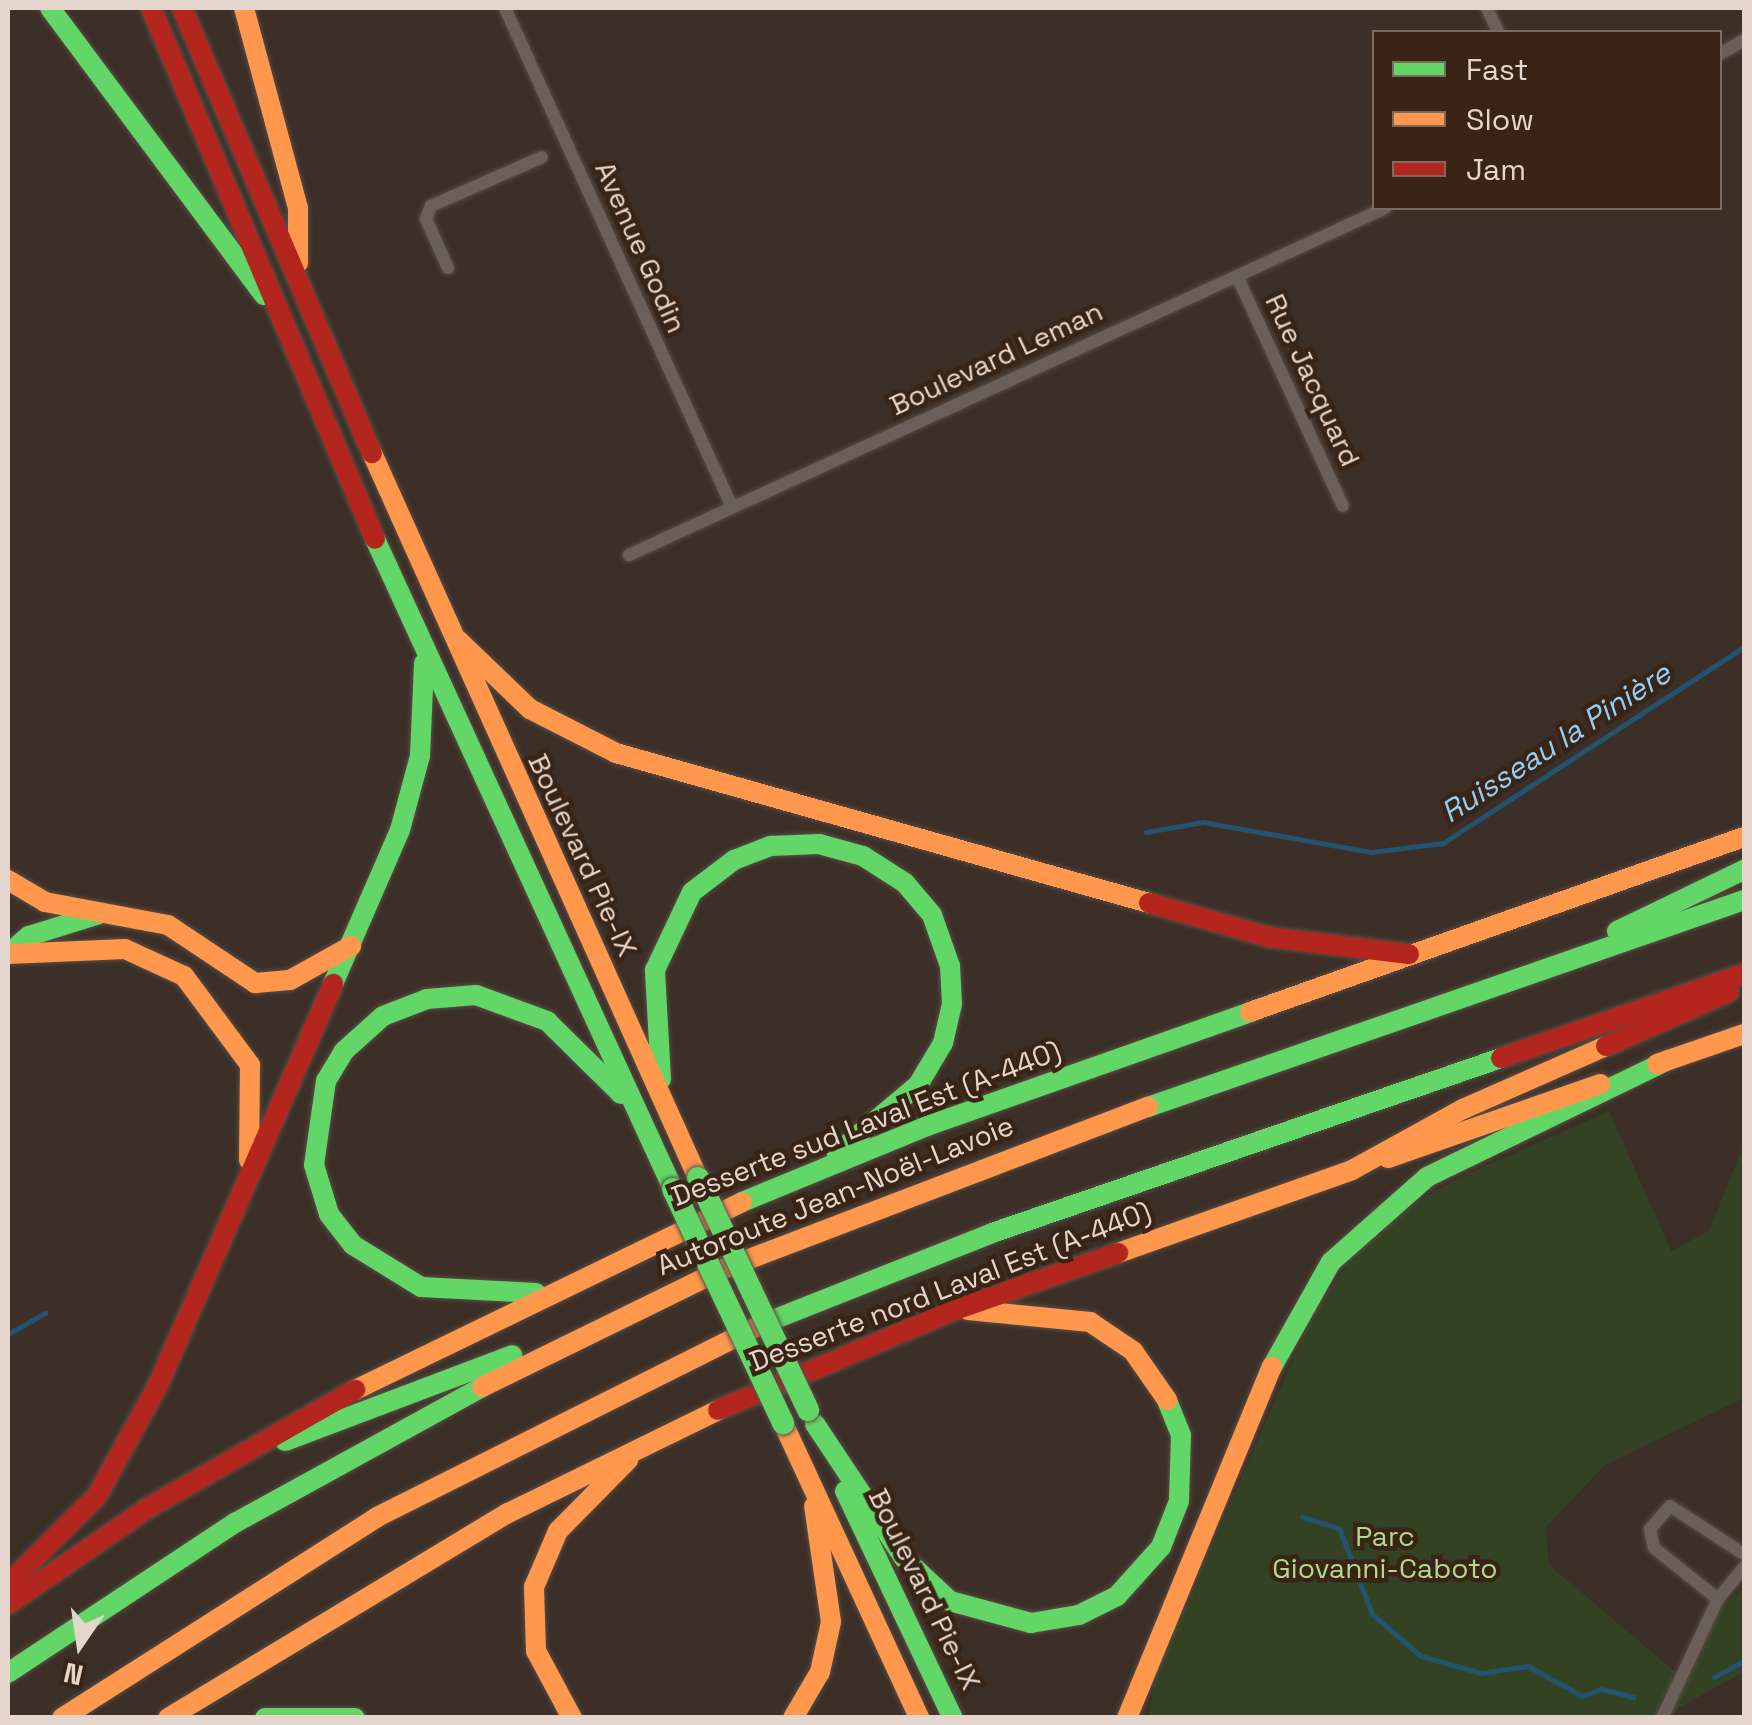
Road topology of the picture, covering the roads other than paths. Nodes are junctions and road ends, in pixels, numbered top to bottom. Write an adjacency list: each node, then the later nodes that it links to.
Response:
1 (50, 8): 13 (main road)
2 (151, 8): 13 (main road, Boulevard Pie-IX)
3 (182, 8): 12 (main road, Boulevard Pie-IX)
4 (244, 8): 12 (main road)
5 (505, 8): 15 (street, Avenue Godin)
6 (1744, 40): 7 (street)
7 (1722, 53)
8 (542, 157): 10 (street)
9 (1381, 210): 11 (street, Boulevard Leman)
10 (448, 268)
11 (1237, 276): 14 (street, Rue Jacquard); 15 (street, Boulevard Leman)
12 (298, 277): 17 (main road, Boulevard Pie-IX)
13 (287, 326): 18 (main road, Boulevard Pie-IX)
14 (1344, 506)
15 (732, 508): 16 (street, Boulevard Leman)
16 (629, 555)
17 (450, 632): 26 (main road); 32 (main road, Boulevard Pie-IX)
18 (424, 654): 24 (main road); 33 (main road, Boulevard Pie-IX)
19 (1744, 837): 26 (main road, Desserte sud Laval Est (A-440))
20 (1744, 870): 28 (main road)
21 (8, 880): 23 (main road)
22 (1744, 900): 28 (main road, Autoroute Jean-Noël-Lavoie)
23 (100, 914): 24 (main road); 25 (main road)
24 (351, 946): 36 (main road)
25 (8, 953): 36 (main road)
26 (1409, 954): 34 (main road, Desserte sud Laval Est (A-440))
27 (1744, 974): 52 (main road)
28 (1522, 978): 39 (main road, Autoroute Jean-Noël-Lavoie)
29 (1744, 986): 35 (main road)
30 (1744, 1034): 31 (main road, Desserte nord Laval Est (A-440))
31 (1668, 1060): 35 (main road, Desserte nord Laval Est (A-440)); 59 (main road)
32 (662, 1098): 34 (main road); 40 (main road, Boulevard Pie-IX, bridge)
33 (634, 1108): 37 (main road); 43 (main road, Boulevard Pie-IX, bridge)
34 (814, 1170): 37 (main road, Desserte sud Laval Est (A-440))
35 (1352, 1170): 38 (main road, Desserte nord Laval Est (A-440))
36 (246, 1184): 46 (main road)
37 (540, 1293): 42 (main road, Desserte sud Laval Est (A-440))
38 (955, 1310): 40 (main road); 41 (main road, Desserte nord Laval Est (A-440))
39 (614, 1318): 42 (main road); 49 (main road, Autoroute Jean-Noël-Lavoie)
40 (812, 1417): 50 (main road, Boulevard Pie-IX)
41 (645, 1444): 53 (main road, Desserte nord Laval Est (A-440)); 56 (main road)
42 (229, 1460): 48 (main road, Desserte sud Laval Est (A-440))
43 (811, 1483): 51 (main road, Boulevard Pie-IX); 57 (main road)
44 (1744, 1554): 47 (street)
45 (1744, 1567): 47 (street)
46 (8, 1584)
47 (1718, 1599): 60 (street)
48 (8, 1604)
49 (8, 1673)
50 (939, 1688): 51 (main road); 58 (main road, Boulevard Pie-IX)
51 (910, 1713)
52 (62, 1718)
53 (168, 1718)
54 (265, 1718): 55 (main road)
55 (354, 1718)
56 (572, 1718)
57 (793, 1718)
58 (953, 1718)
59 (1127, 1718)
60 (1662, 1718)

